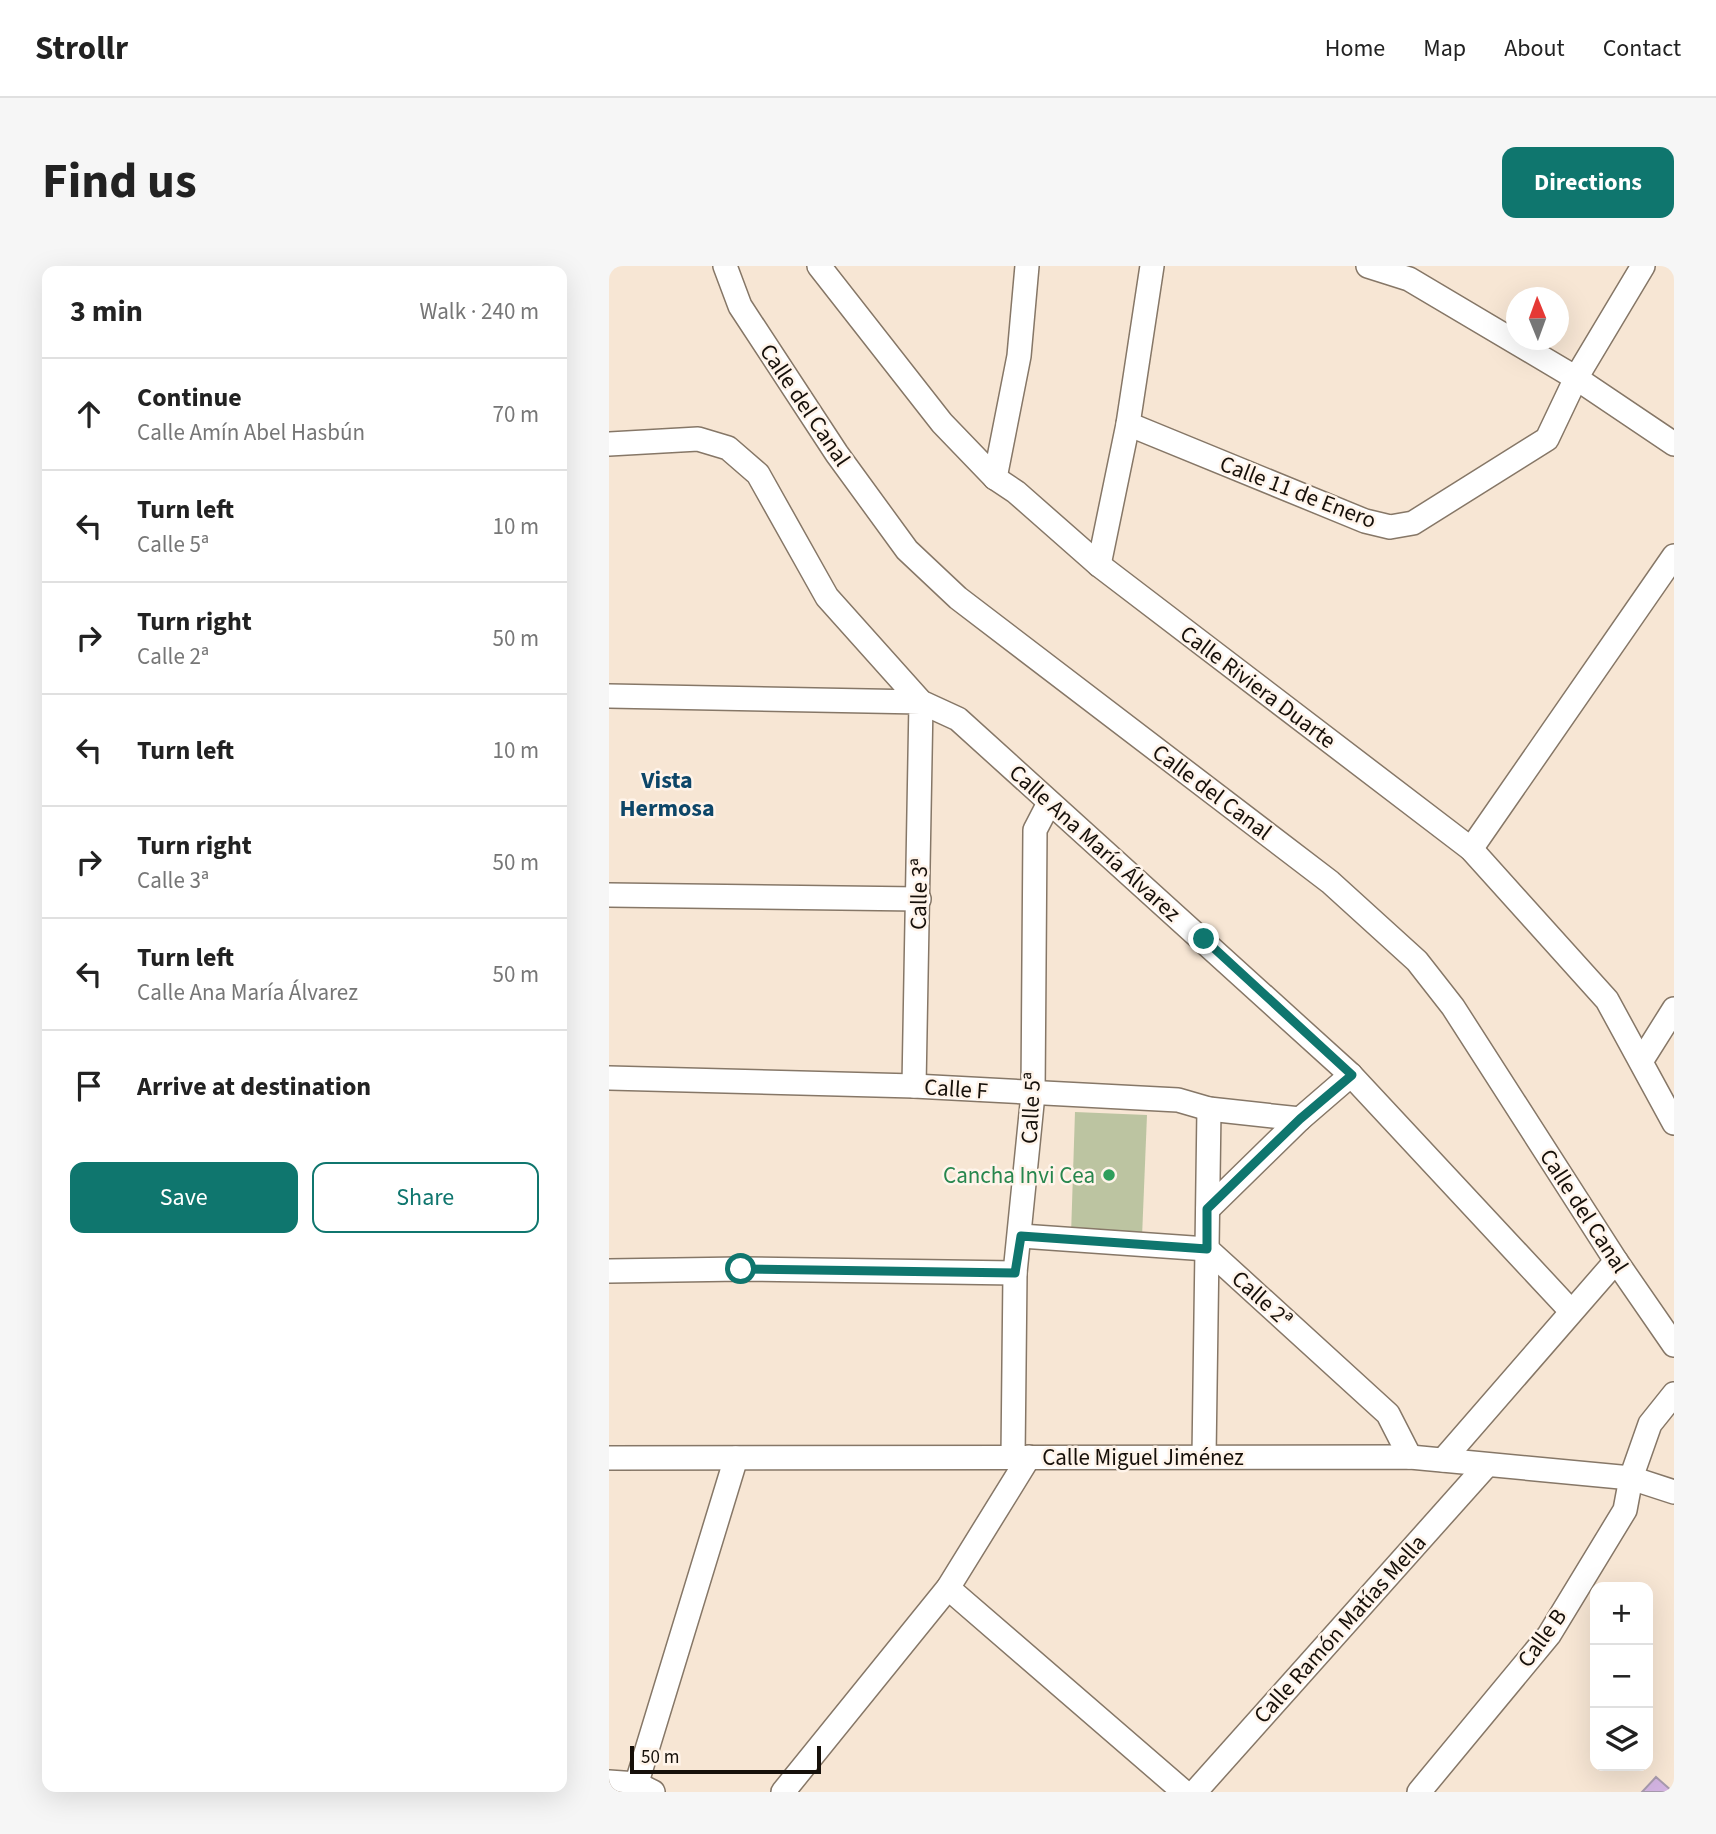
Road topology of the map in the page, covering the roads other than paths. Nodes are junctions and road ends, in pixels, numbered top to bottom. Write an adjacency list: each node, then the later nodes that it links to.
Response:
1 (725, 266): 33 (street, Calle del Canal)
2 (819, 266): 12 (street, Calle Riviera Duarte)
3 (1027, 266): 12 (street)
4 (1152, 266): 9 (street)
5 (1368, 266): 7 (street)
6 (1643, 266): 8 (street, Calle 11 de Enero)
7 (1410, 272): 8 (street)
8 (1576, 378): 9 (street, Calle 11 de Enero); 11 (street)
9 (1128, 424): 14 (street)
10 (609, 444): 16 (street, Calle Ana María Álvarez)
11 (1674, 444)
12 (995, 478): 14 (street, Calle Riviera Duarte)
13 (1674, 556): 18 (street)
14 (1100, 565): 18 (street, Calle Riviera Duarte)
15 (609, 696): 16 (street)
16 (921, 702): 17 (street, Calle Ana María Álvarez); 20 (street, Calle 3ª)
17 (1049, 803): 23 (street, Calle Ana María Álvarez); 26 (street, Calle 5ª)
18 (1471, 849): 22 (street, Calle Riviera Duarte)
19 (609, 895): 20 (street)
20 (919, 898): 25 (street, Calle 3ª)
21 (1674, 1009): 22 (street)
22 (1642, 1060): 29 (street, Calle Riviera Duarte)
23 (1352, 1075): 28 (street); 36 (street, Calle Ana María Álvarez)
24 (609, 1078): 25 (street, Calle F)
25 (914, 1086): 26 (street, Calle F)
26 (1033, 1094): 27 (street, Calle F); 31 (street, Calle 5ª)
27 (1209, 1109): 28 (street, Calle F); 30 (street)
28 (1300, 1119): 30 (street)
29 (1674, 1124)
30 (1207, 1209): 32 (street)
31 (1021, 1236): 32 (street); 35 (street, Calle 5ª)
32 (1207, 1249): 40 (street); 41 (street, Calle 2ª)
33 (1616, 1261): 36 (street); 37 (street, Calle del Canal)
34 (609, 1271): 35 (street)
35 (1015, 1273): 39 (street, Calle 5ª)
36 (1570, 1310): 44 (street)
37 (1674, 1345)
38 (1674, 1394): 46 (street, Calle B)
39 (1021, 1457): 40 (street, Calle Miguel Jiménez); 43 (street, Calle Miguel Jiménez); 48 (street)
40 (1204, 1457): 41 (street, Calle Miguel Jiménez)
41 (1410, 1457): 44 (street, Calle Miguel Jiménez)
42 (609, 1458): 43 (street, Calle Miguel Jiménez)
43 (736, 1458): 50 (street)
44 (1443, 1460): 45 (street, Calle Miguel Jiménez)
45 (1486, 1466): 46 (street, Calle Miguel Jiménez); 53 (street, Calle Ramón Matías Mella)
46 (1631, 1478): 47 (street, Calle Miguel Jiménez); 54 (street, Calle B)
47 (1674, 1492)
48 (948, 1588): 51 (street); 52 (street)
49 (609, 1782): 50 (street)
50 (641, 1789)
51 (783, 1792)
52 (1184, 1792)
53 (1195, 1792)
54 (1419, 1792)

